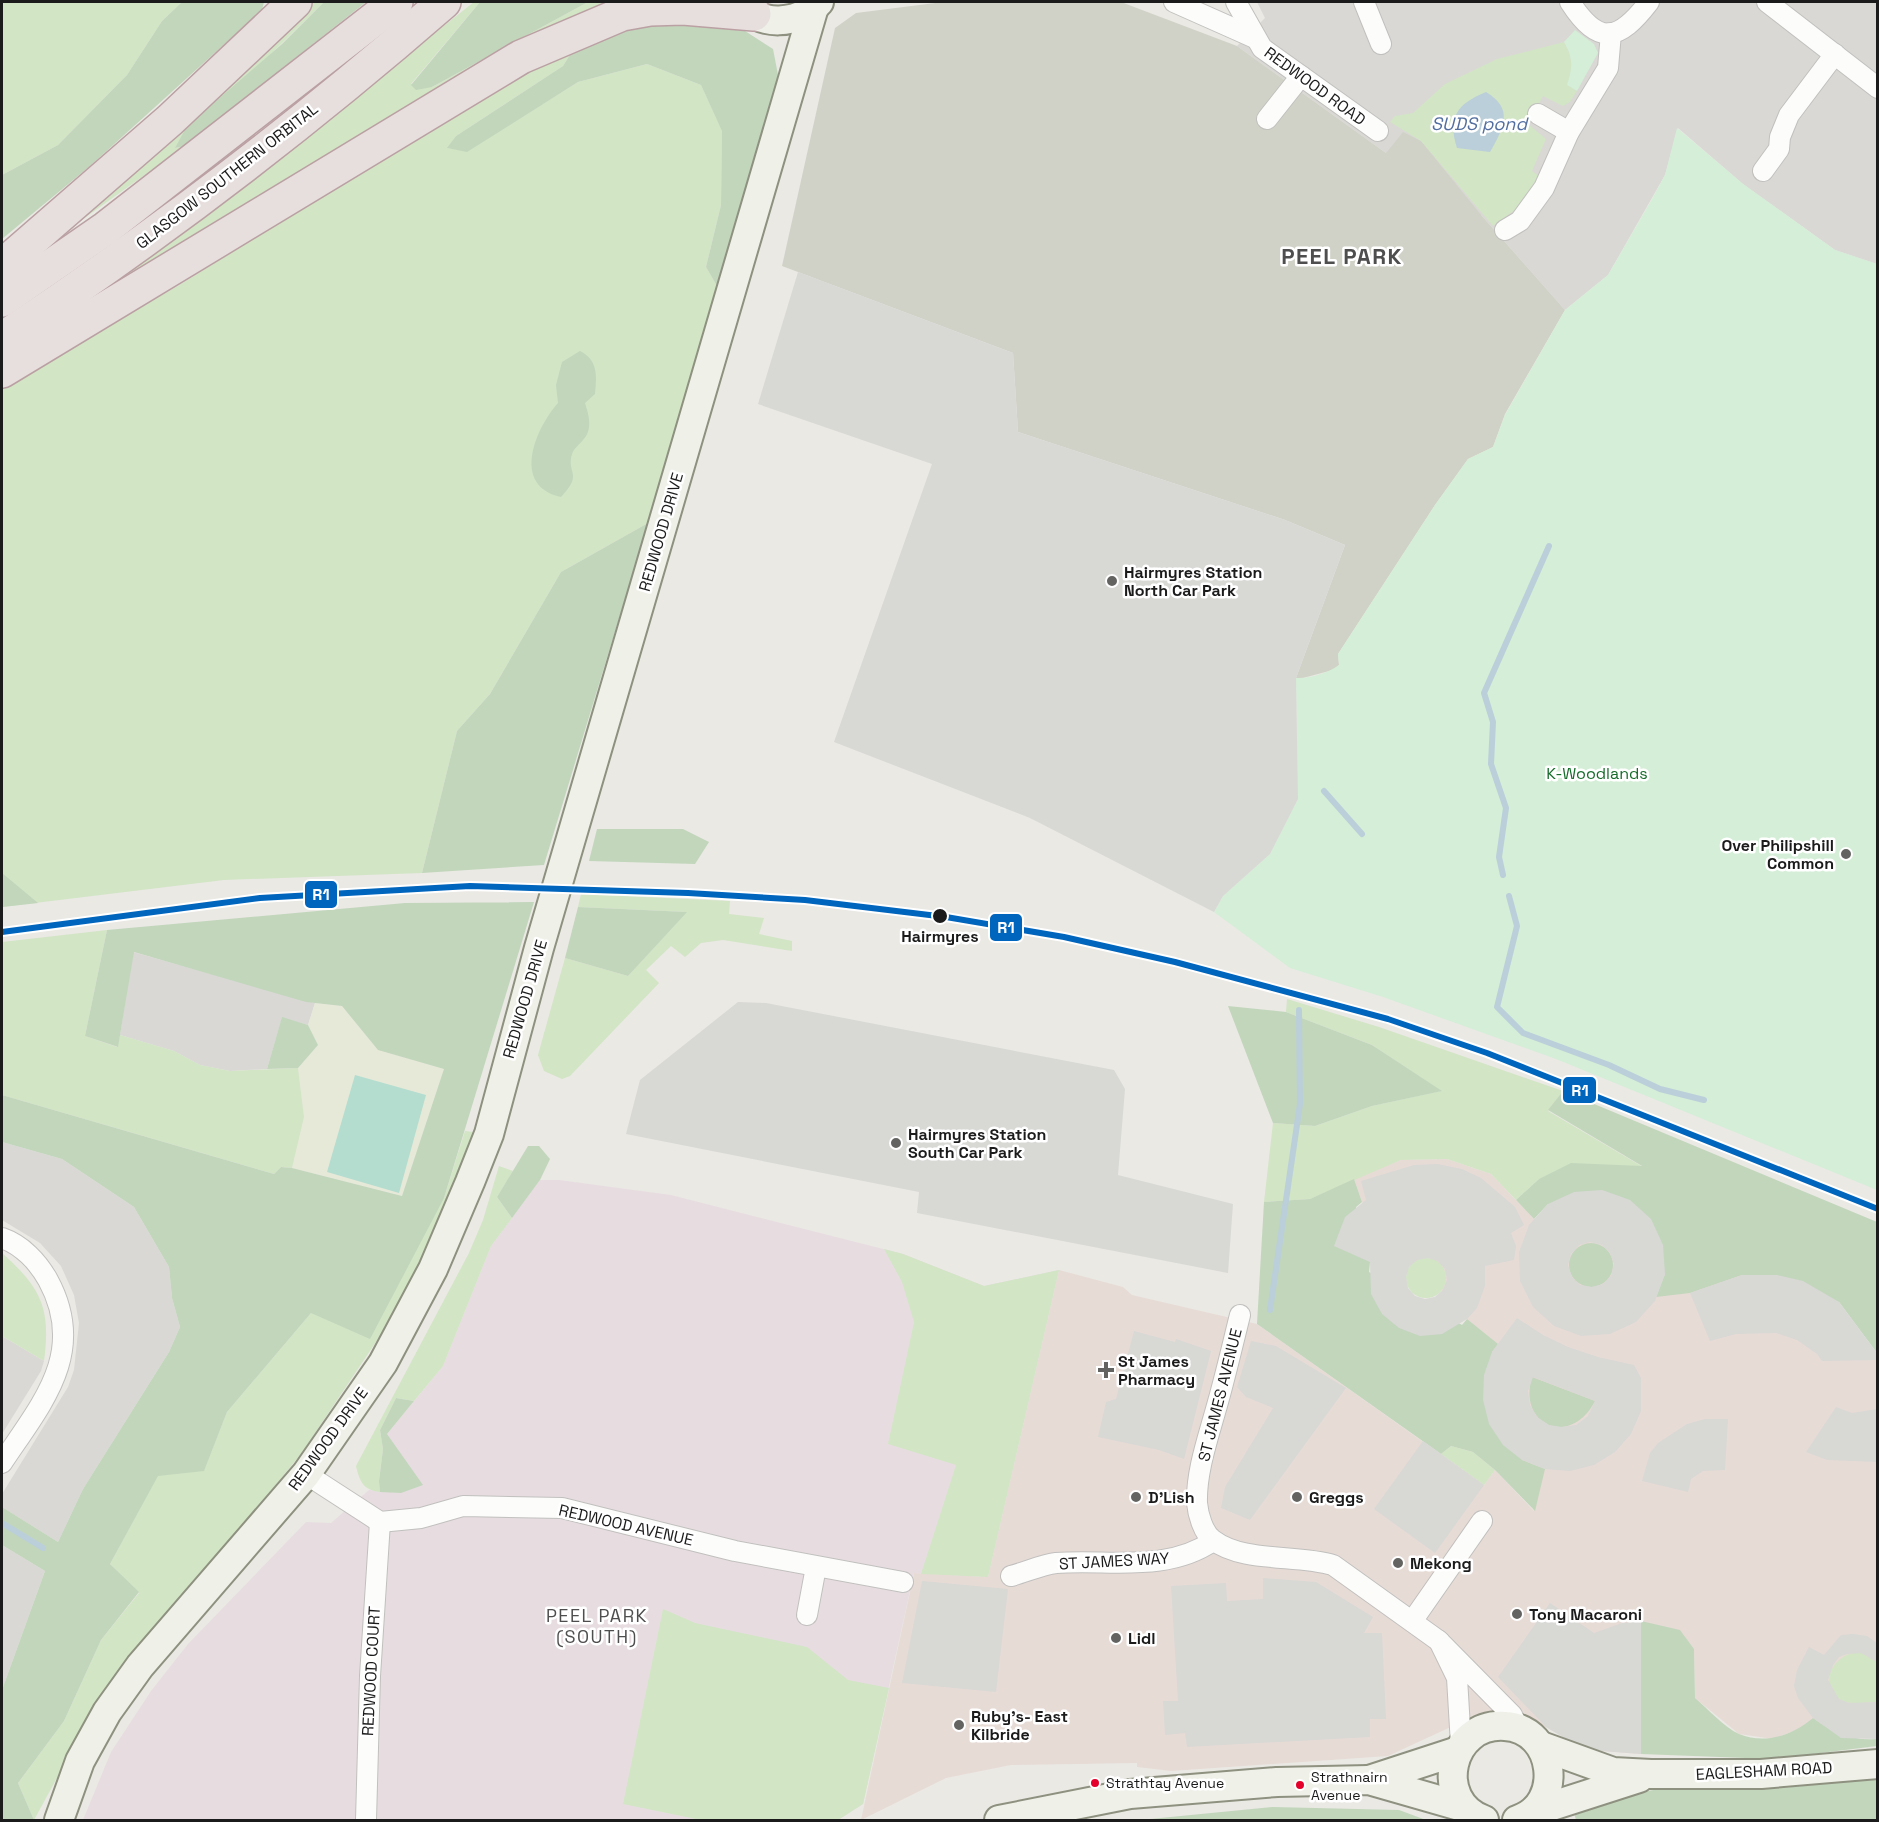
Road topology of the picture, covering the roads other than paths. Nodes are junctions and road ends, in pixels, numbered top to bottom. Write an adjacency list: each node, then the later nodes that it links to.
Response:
1 (295, 2): 25 (highway)
2 (396, 2): 26 (highway, GLASGOW SOUTHERN ORBITAL)
3 (444, 2): 27 (highway, GLASGOW SOUTHERN ORBITAL)
4 (1173, 2): 13 (street, REDWOOD ROAD)
5 (1236, 2): 13 (street, REDWOOD ROAD)
6 (1570, 2): 12 (street)
7 (1649, 2): 12 (street)
8 (1767, 2): 15 (street)
9 (816, 4): 11 (street); 17 (street, REDWOOD DRIVE)
10 (1372, 4): 14 (street)
11 (754, 12): 17 (street, REDWOOD DRIVE); 28 (highway)
12 (1611, 33): 22 (street)
13 (1255, 38): 16 (street, REDWOOD ROAD)
14 (1382, 44)
15 (1835, 54): 18 (street); 23 (street)
16 (1301, 76): 20 (street); 21 (street, REDWOOD ROAD)
17 (791, 79): 32 (street, REDWOOD DRIVE)
18 (1878, 88)
19 (1538, 114): 22 (street)
20 (1267, 119)
21 (1378, 131)
22 (1569, 132): 24 (street)
23 (1763, 171)
24 (1505, 230)
25 (2, 266)
26 (2, 300)
27 (2, 339)
28 (2, 371)
29 (2, 1238): 31 (street)
30 (1240, 1315): 35 (street, ST JAMES AVENUE)
31 (2, 1463)
32 (306, 1474): 34 (street); 49 (street, REDWOOD DRIVE)
33 (1482, 1521): 40 (street)
34 (380, 1522): 36 (street, REDWOOD AVENUE); 50 (street, REDWOOD COURT)
35 (1213, 1541): 37 (street, ST JAMES WAY); 40 (street)
36 (816, 1568): 38 (street, REDWOOD AVENUE); 39 (street)
37 (1011, 1576)
38 (903, 1581)
39 (807, 1615)
40 (1413, 1620): 41 (street)
41 (1439, 1641): 42 (street); 43 (street)
42 (1530, 1737): 43 (street, EAGLESHAM ROAD); 45 (street, EAGLESHAM ROAD); 48 (street)
43 (1460, 1748): 46 (street); 47 (street)
44 (1878, 1764): 45 (street, EAGLESHAM ROAD)
45 (1651, 1774): 48 (street, EAGLESHAM ROAD)
46 (1369, 1780): 47 (street); 51 (street)
47 (1474, 1814)
48 (1525, 1816)
49 (59, 1821)
50 (366, 1821)
51 (999, 1821)

